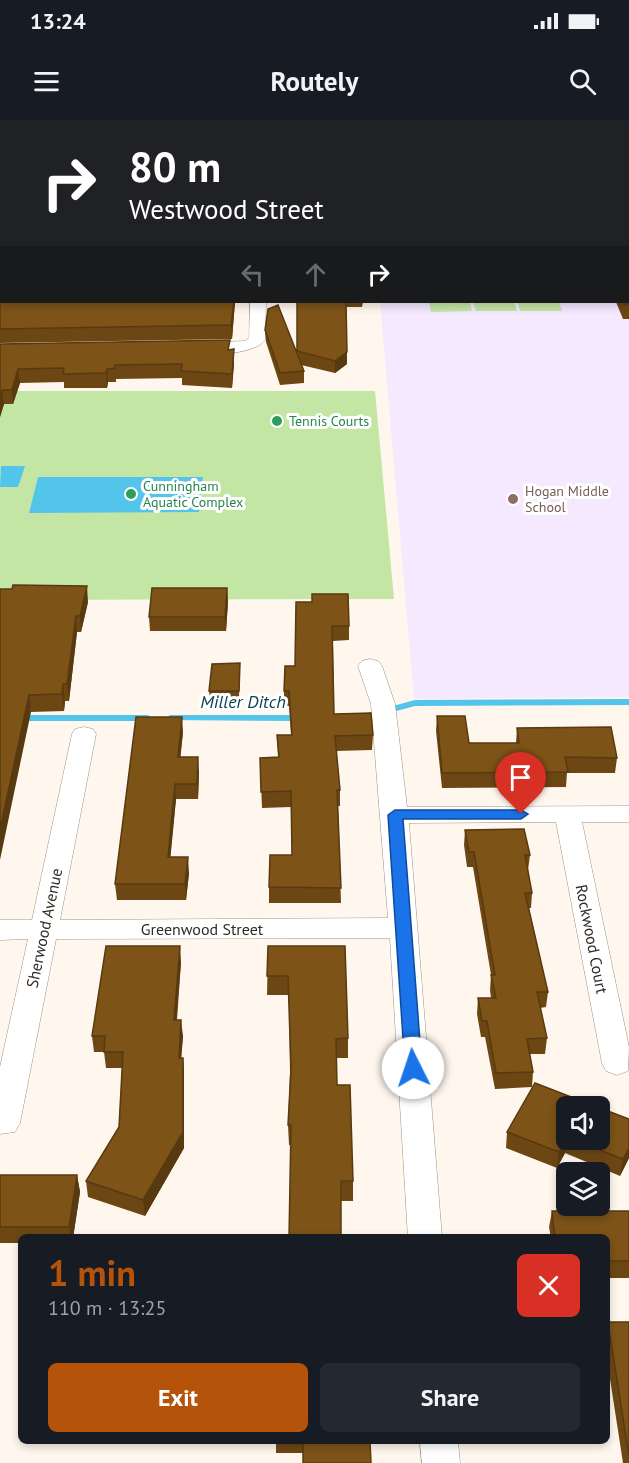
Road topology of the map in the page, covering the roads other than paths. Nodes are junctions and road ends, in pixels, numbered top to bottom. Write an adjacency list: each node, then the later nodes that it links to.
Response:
1 (258, 303): 2 (street)
2 (184, 348)
3 (370, 666): 7 (street)
4 (84, 734): 10 (street, Sherwood Avenue)
5 (567, 814): 6 (street); 7 (street); 11 (street, Rockwood Court)
6 (629, 814)
7 (395, 815): 8 (street)
8 (404, 928): 10 (street, Greenwood Street); 13 (street)
9 (0, 930): 10 (street, Greenwood Street)
10 (44, 930): 12 (street, Sherwood Avenue)
11 (617, 1063)
12 (4, 1123)
13 (425, 1234)
14 (439, 1444): 15 (street)
15 (441, 1463)

